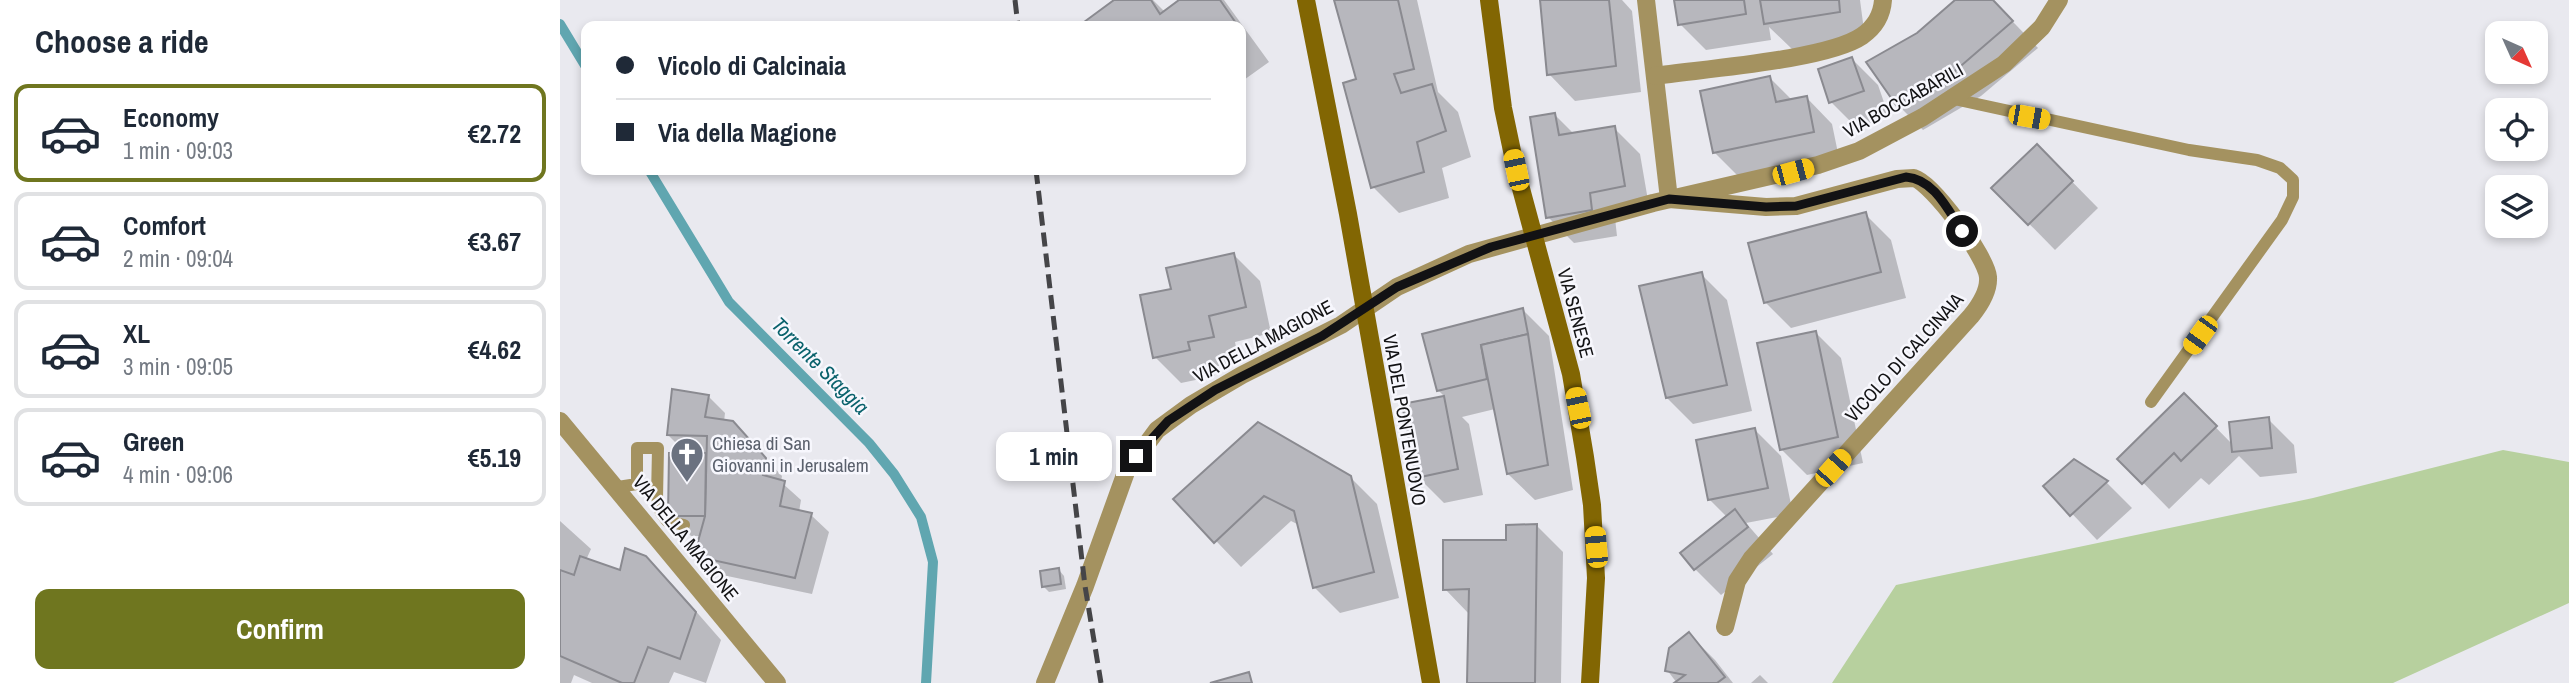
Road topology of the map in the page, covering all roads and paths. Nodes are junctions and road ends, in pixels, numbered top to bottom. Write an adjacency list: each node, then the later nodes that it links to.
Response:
1 (1306, 0): 10 (main road, VIA DEL PONTENUOVO)
2 (1489, 0): 9 (main road, VIA SENESE)
3 (1646, 0): 6 (street)
4 (1883, 0): 6 (street)
5 (2059, 0): 7 (street, VIA BOCCABARILI)
6 (1655, 76): 8 (street)
7 (1954, 99): 8 (street, VIA BOCCABARILI); 11 (lane)
8 (1669, 199): 9 (street, VIA BOCCABARILI); 15 (street, VICOLO DI CALCINAIA)
9 (1533, 236): 10 (street, VIA DELLA MAGIONE); 19 (main road, VIA SENESE)
10 (1364, 309): 17 (street, VIA DELLA MAGIONE); 18 (main road, VIA DEL PONTENUOVO)
11 (2151, 402)
12 (560, 421): 13 (street, VIA DELLA MAGIONE)
13 (618, 487): 14 (lane); 16 (street, VIA DELLA MAGIONE)
14 (684, 525)
15 (1725, 627)
16 (777, 683)
17 (1045, 683)
18 (1431, 683)
19 (1590, 683)

